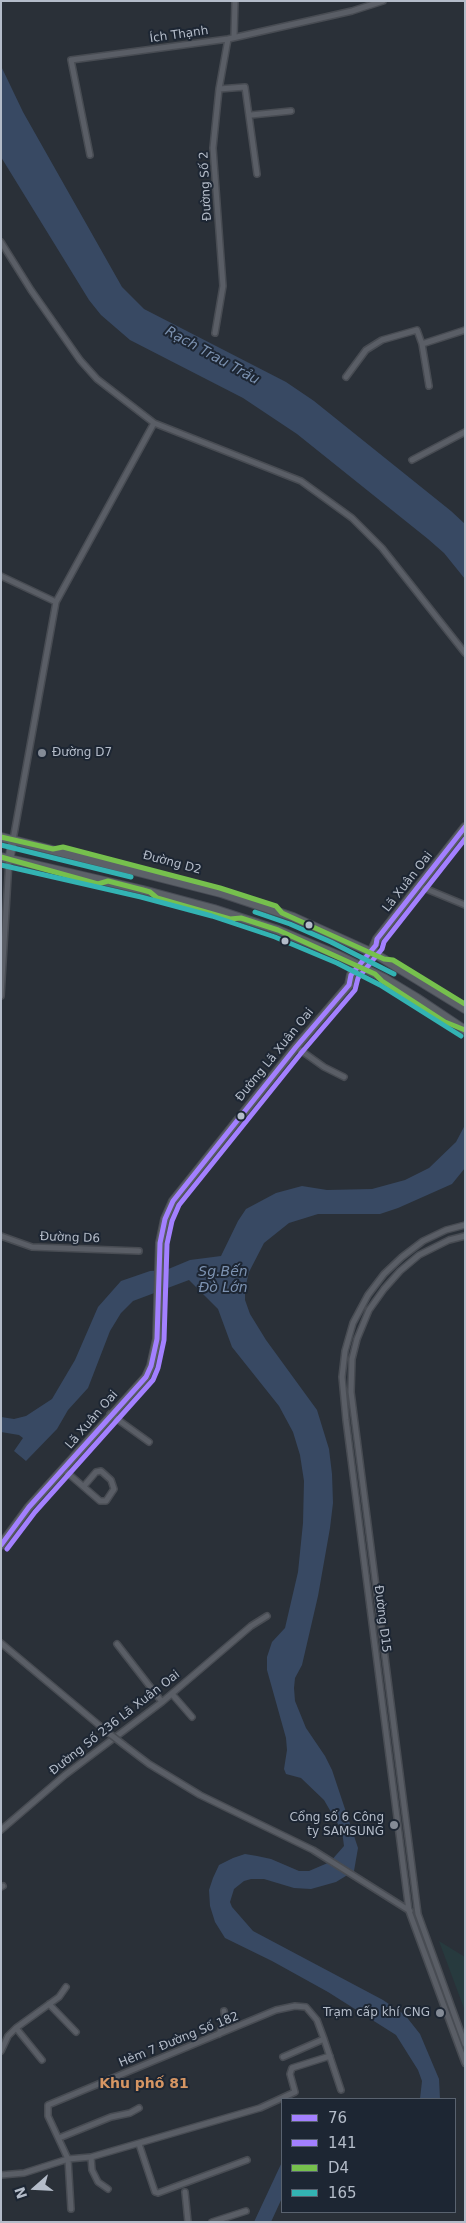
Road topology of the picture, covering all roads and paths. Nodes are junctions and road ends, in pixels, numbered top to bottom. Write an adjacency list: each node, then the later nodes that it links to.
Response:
1 (234, 1): 4 (street)
2 (383, 1): 3 (street, Ích Thạnh)
3 (361, 4): 4 (street, Ích Thạnh)
4 (234, 37): 5 (street, Ích Thạnh)
5 (228, 39): 6 (street, Đường Số 2); 9 (street, Ích Thạnh)
6 (219, 88): 8 (street); 13 (street, Đường Số 2)
7 (291, 111): 8 (street)
8 (250, 115): 10 (street)
9 (90, 154)
10 (257, 174)
11 (1, 242): 17 (street)
12 (465, 330): 14 (street)
13 (215, 333)
14 (422, 344): 15 (street); 16 (street)
15 (346, 377)
16 (429, 386)
17 (154, 423): 21 (street); 22 (street)
18 (465, 432): 19 (street)
19 (412, 460)
20 (1, 576): 21 (street)
21 (56, 602): 25 (street)
22 (465, 653)
23 (465, 826): 29 (main road, Lã Xuân Oai)
24 (1, 837): 25 (main road, Đường D2)
25 (13, 840): 26 (main road); 29 (main road, Đường D2)
26 (5, 858): 31 (main road); 32 (street)
27 (424, 888): 28 (street)
28 (465, 905)
29 (371, 952): 30 (main road, Đường D2); 31 (main road)
30 (384, 959): 33 (main road, Đường D2); 34 (main road, Đường D2)
31 (359, 967): 35 (main road); 36 (main road, Đường Lã Xuân Oai)
32 (1, 996)
33 (465, 1004)
34 (465, 1009)
35 (462, 1028)
36 (296, 1047): 37 (street); 44 (main road, Đường Lã Xuân Oai)
37 (344, 1077)
38 (465, 1225): 39 (street, Đường D15)
39 (449, 1229): 42 (street); 52 (street, Đường D15)
40 (1, 1236): 43 (street, Đường D6)
41 (465, 1236): 42 (street, Đường D15)
42 (452, 1239): 51 (street, Đường D15)
43 (139, 1251)
44 (158, 1294): 45 (main road, Lã Xuân Oai)
45 (110, 1414): 46 (street); 47 (main road, Lã Xuân Oai)
46 (149, 1442)
47 (63, 1469): 48 (street); 49 (main road, Lã Xuân Oai)
48 (84, 1486): 48 (street)
49 (1, 1544)
50 (267, 1616): 55 (street, Đường Số 236 Lã Xuân Oai)
51 (381, 1630): 52 (street); 60 (street, Đường D15)
52 (373, 1631): 59 (street, Đường D15)
53 (1, 1643): 59 (street, bridge)
54 (117, 1644): 56 (street)
55 (172, 1694): 56 (street, Đường Số 236 Lã Xuân Oai); 57 (street)
56 (162, 1702): 58 (street, Đường Số 236 Lã Xuân Oai)
57 (192, 1717)
58 (1, 1830)
59 (409, 1911): 60 (street); 73 (street, Đường D15)
60 (418, 1914): 68 (street, Đường D15)
61 (66, 1987): 62 (street)
62 (49, 2004): 64 (street); 65 (street)
63 (224, 2011): 66 (street)
64 (16, 2028): 69 (street); 72 (street)
65 (76, 2032)
66 (218, 2034): 67 (street, Hẻm 7 Đường Số 182); 78 (street, Hẻm 7 Đường Số 182)
67 (324, 2039): 70 (street); 71 (street)
68 (465, 2044)
69 (1, 2051)
70 (330, 2056): 74 (street); 76 (street)
71 (283, 2057)
72 (42, 2060)
73 (465, 2063)
74 (341, 2090)
75 (281, 2098): 79 (street)
76 (281, 2098)
77 (139, 2108): 78 (street)
78 (59, 2138): 81 (street, Hẻm 7 Đường Số 182)
79 (139, 2144): 80 (street); 82 (street)
80 (90, 2157): 81 (street); 84 (street)
81 (68, 2159): 83 (street); 86 (street, Hẻm 7 Đường Số 182)
82 (247, 2160)
83 (1, 2176)
84 (108, 2189)
85 (185, 2192): 88 (street)
86 (71, 2209)
87 (246, 2211): 89 (street)
88 (188, 2222)
89 (212, 2222)

